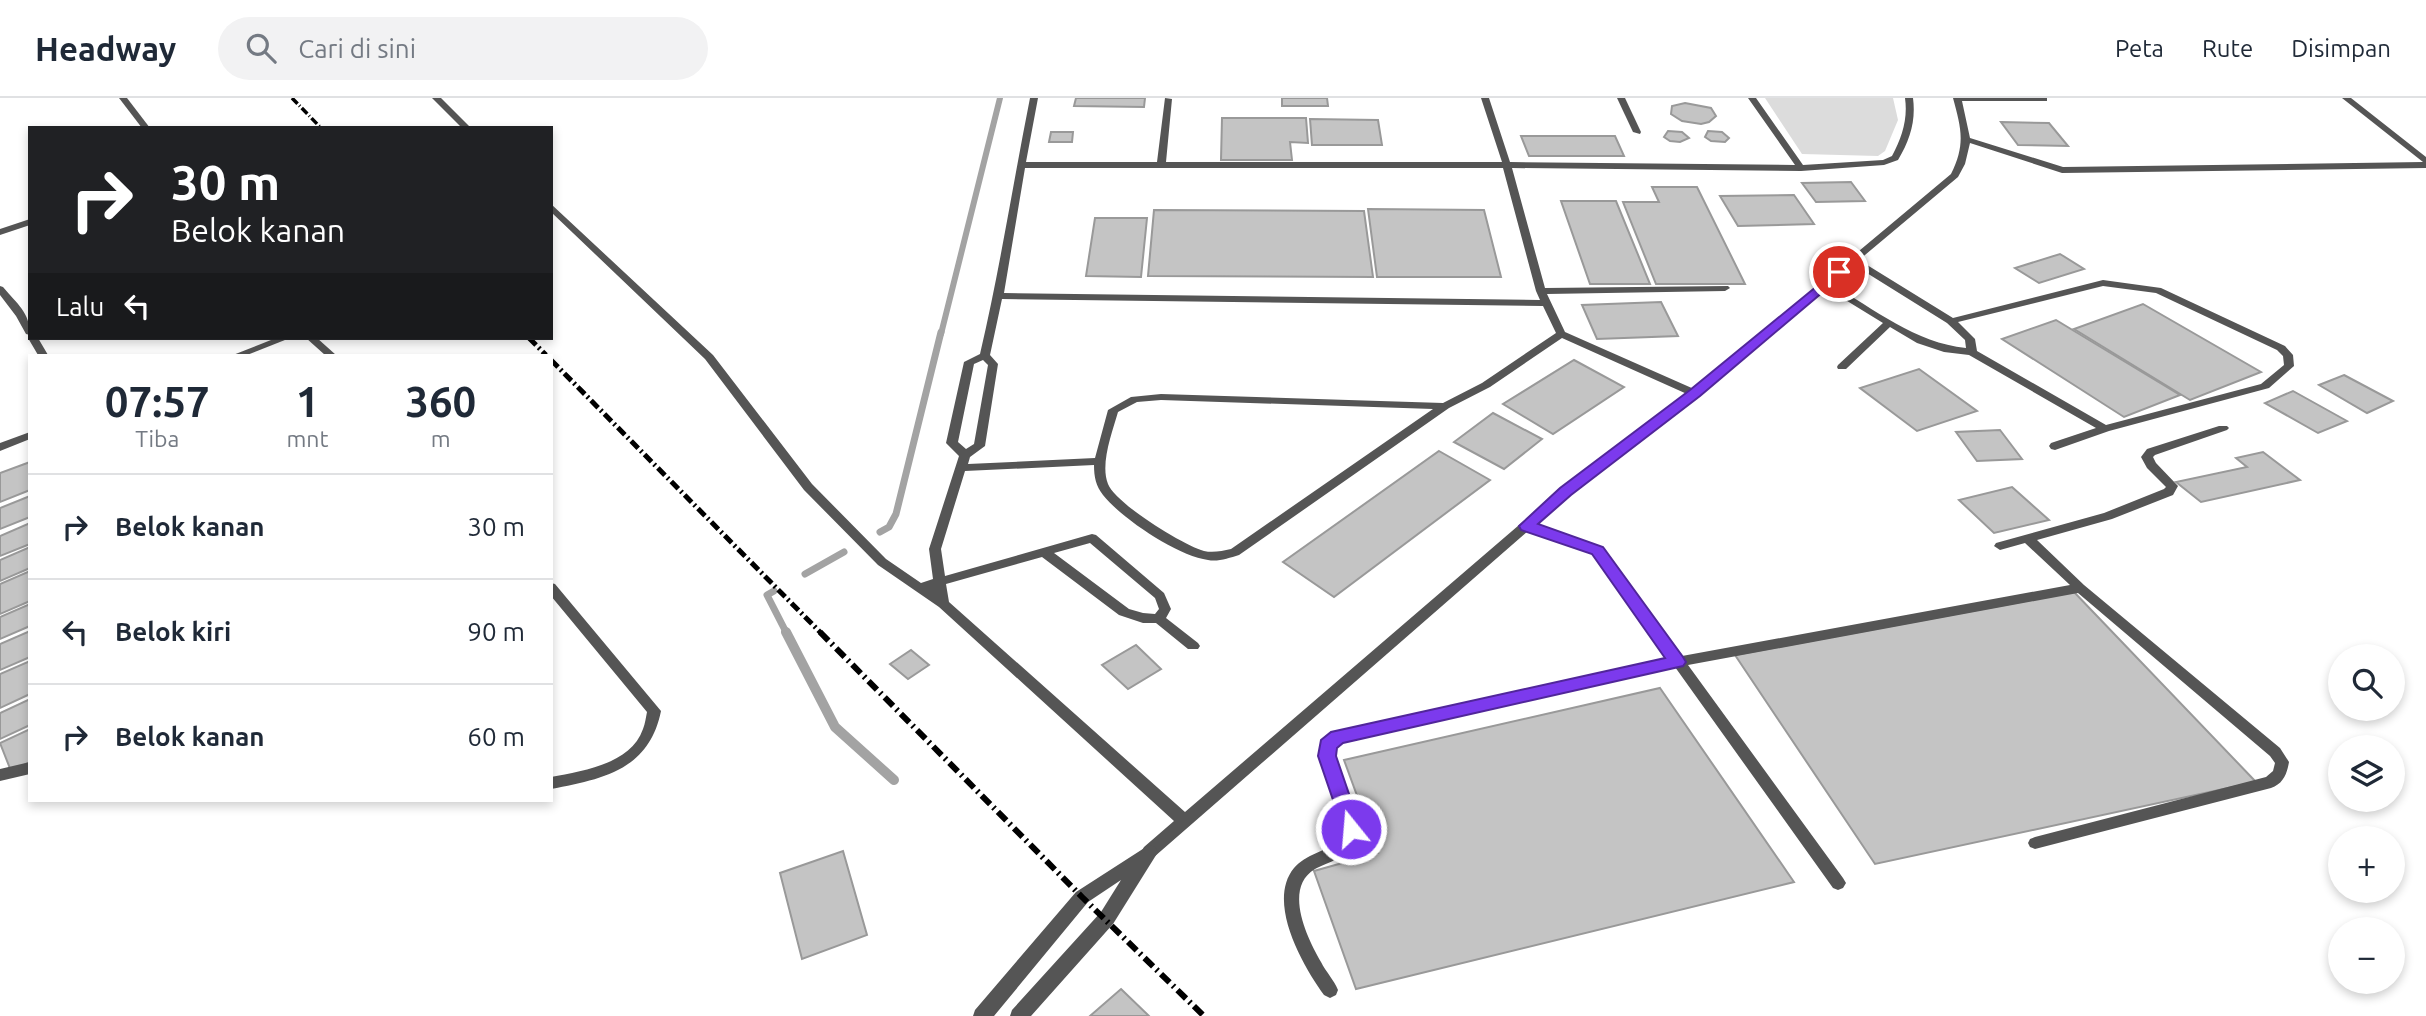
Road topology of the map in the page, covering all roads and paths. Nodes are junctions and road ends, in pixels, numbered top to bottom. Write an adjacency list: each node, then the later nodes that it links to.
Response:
1 (123, 98): 12 (lane)
2 (436, 98): 13 (lane)
3 (1034, 98): 17 (lane)
4 (1485, 98): 18 (lane)
5 (1621, 98): 14 (lane)
6 (1752, 98): 20 (lane)
7 (1909, 98): 20 (lane)
8 (2043, 98): 11 (lane)
9 (2346, 98): 16 (lane)
10 (1168, 99): 19 (lane)
11 (1957, 99): 15 (lane)
12 (144, 126)
13 (465, 126)
14 (1637, 132)
15 (1968, 140): 16 (lane); 24 (lane)
16 (2426, 163)
17 (1020, 165): 19 (lane); 29 (lane)
18 (1507, 165): 19 (lane); 20 (lane); 28 (lane)
19 (1161, 166)
20 (1801, 168)
21 (553, 209): 56 (lane)
22 (28, 223): 23 (lane)
23 (0, 232)
24 (1853, 260): 25 (lane); 31 (lane)
25 (1825, 284): 32 (lane); 42 (lane)
26 (1725, 288): 28 (lane)
27 (0, 289): 33 (lane)
28 (1541, 291): 30 (lane)
29 (999, 296): 30 (lane); 40 (lane)
30 (1545, 303): 34 (lane)
31 (1951, 321): 37 (lane); 45 (lane)
32 (1889, 323): 37 (lane); 41 (lane)
33 (28, 329)
34 (1561, 334): 42 (lane); 43 (lane)
35 (279, 340): 38 (lane)
36 (313, 340): 39 (lane)
37 (1972, 352): 45 (lane)
38 (241, 354)
39 (330, 354)
40 (985, 356): 49 (lane); 49 (lane)
41 (1842, 367)
42 (1695, 393): 51 (lane)
43 (1444, 406): 50 (lane); 50 (lane)
44 (2223, 428): 52 (lane)
45 (2105, 429): 47 (lane)
46 (28, 436): 48 (lane)
47 (2055, 446)
48 (0, 447)
49 (963, 461): 50 (lane); 55 (lane)
50 (1101, 461)
51 (1527, 526): 62 (lane); 66 (lane)
52 (2027, 538): 53 (lane); 57 (lane)
53 (2000, 545)
54 (1044, 552): 55 (lane); 60 (lane); 60 (lane)
55 (940, 582): 56 (lane); 59 (lane)
56 (919, 588): 59 (lane)
57 (2080, 588): 62 (lane); 67 (lane)
58 (553, 589): 65 (lane)
59 (943, 604): 66 (lane)
60 (1159, 619): 61 (lane)
61 (1193, 646)
62 (1674, 657): 69 (lane); 70 (lane)
63 (28, 768): 64 (lane)
64 (0, 775)
65 (553, 783)
66 (1183, 820): 68 (lane)
67 (2035, 843)
68 (1149, 852): 71 (street); 72 (street)
69 (1838, 883)
70 (1330, 990)
71 (982, 1016)
72 (1018, 1016)

